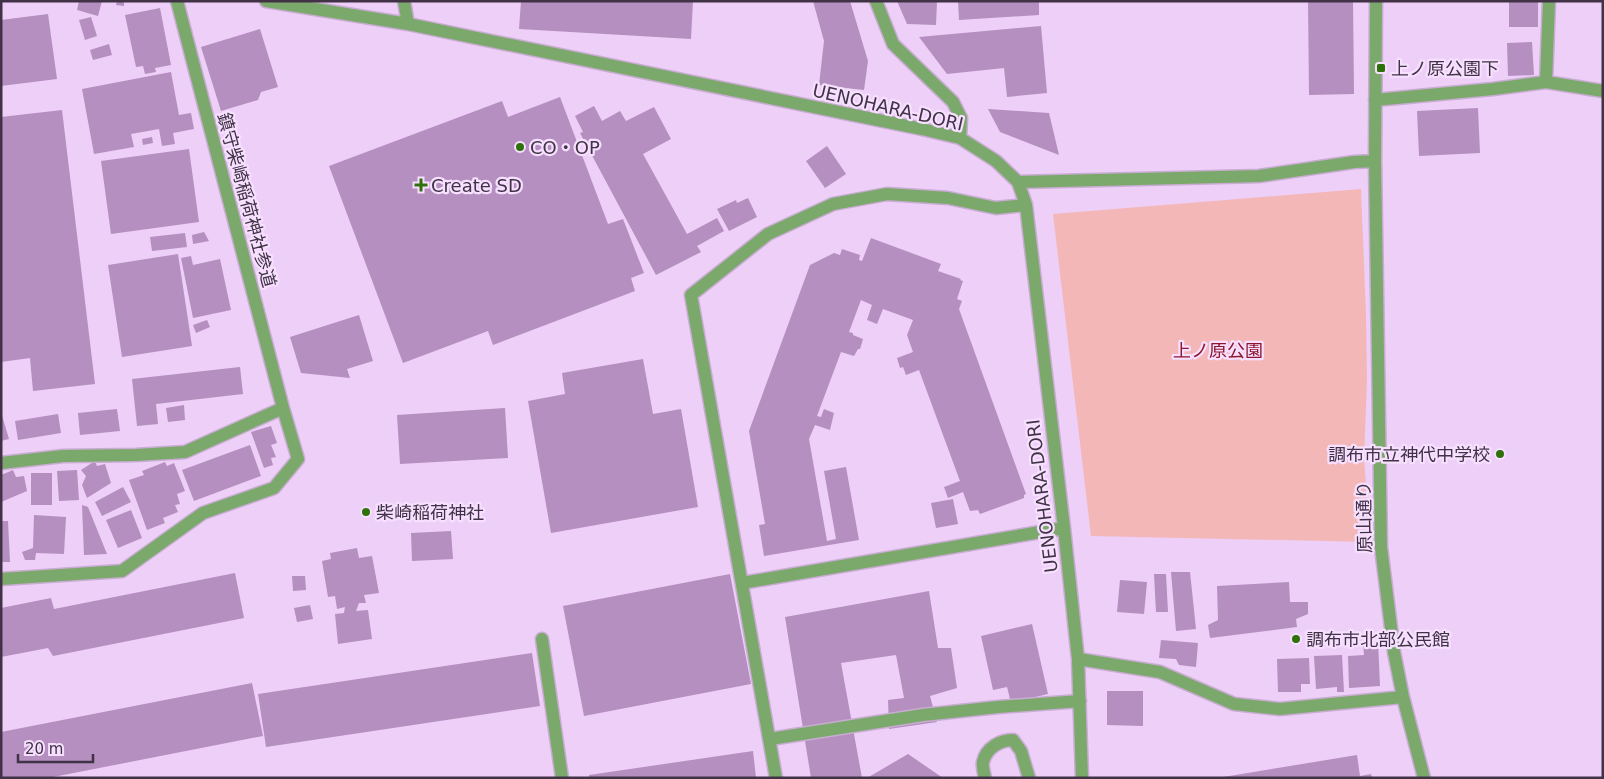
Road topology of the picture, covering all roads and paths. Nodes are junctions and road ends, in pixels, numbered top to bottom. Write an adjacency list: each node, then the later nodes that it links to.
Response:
1 (177, 1): 15 (street, 鎮守柴崎稲荷神社参道)
2 (266, 1): 7 (street, UENOHARA-DORI)
3 (404, 1): 7 (street)
4 (876, 1): 11 (street)
5 (1376, 1): 10 (street, 原山通り)
6 (1549, 1): 8 (street)
7 (408, 24): 11 (street, UENOHARA-DORI)
8 (1546, 82): 9 (street); 10 (street)
9 (1603, 91)
10 (1375, 100): 12 (street, 原山通り)
11 (960, 138): 13 (street, UENOHARA-DORI)
12 (1375, 161): 13 (street); 22 (street, 原山通り)
13 (1018, 182): 14 (street, UENOHARA-DORI)
14 (1026, 205): 17 (street, UENOHARA-DORI); 19 (street)
15 (283, 408): 16 (street); 18 (street, 鎮守柴崎稲荷神社参道)
16 (1, 463)
17 (1064, 528): 19 (street); 21 (street, UENOHARA-DORI)
18 (1, 579)
19 (742, 583): 24 (street)
20 (542, 639): 25 (street)
21 (1078, 659): 22 (street); 23 (street, UENOHARA-DORI)
22 (1403, 697): 30 (street, 原山通り)
23 (1080, 701): 24 (street); 29 (street, UENOHARA-DORI)
24 (770, 739): 26 (street)
25 (562, 778)
26 (776, 778)
27 (985, 778): 28 (street)
28 (1029, 778)
29 (1082, 778)
30 (1424, 778)

